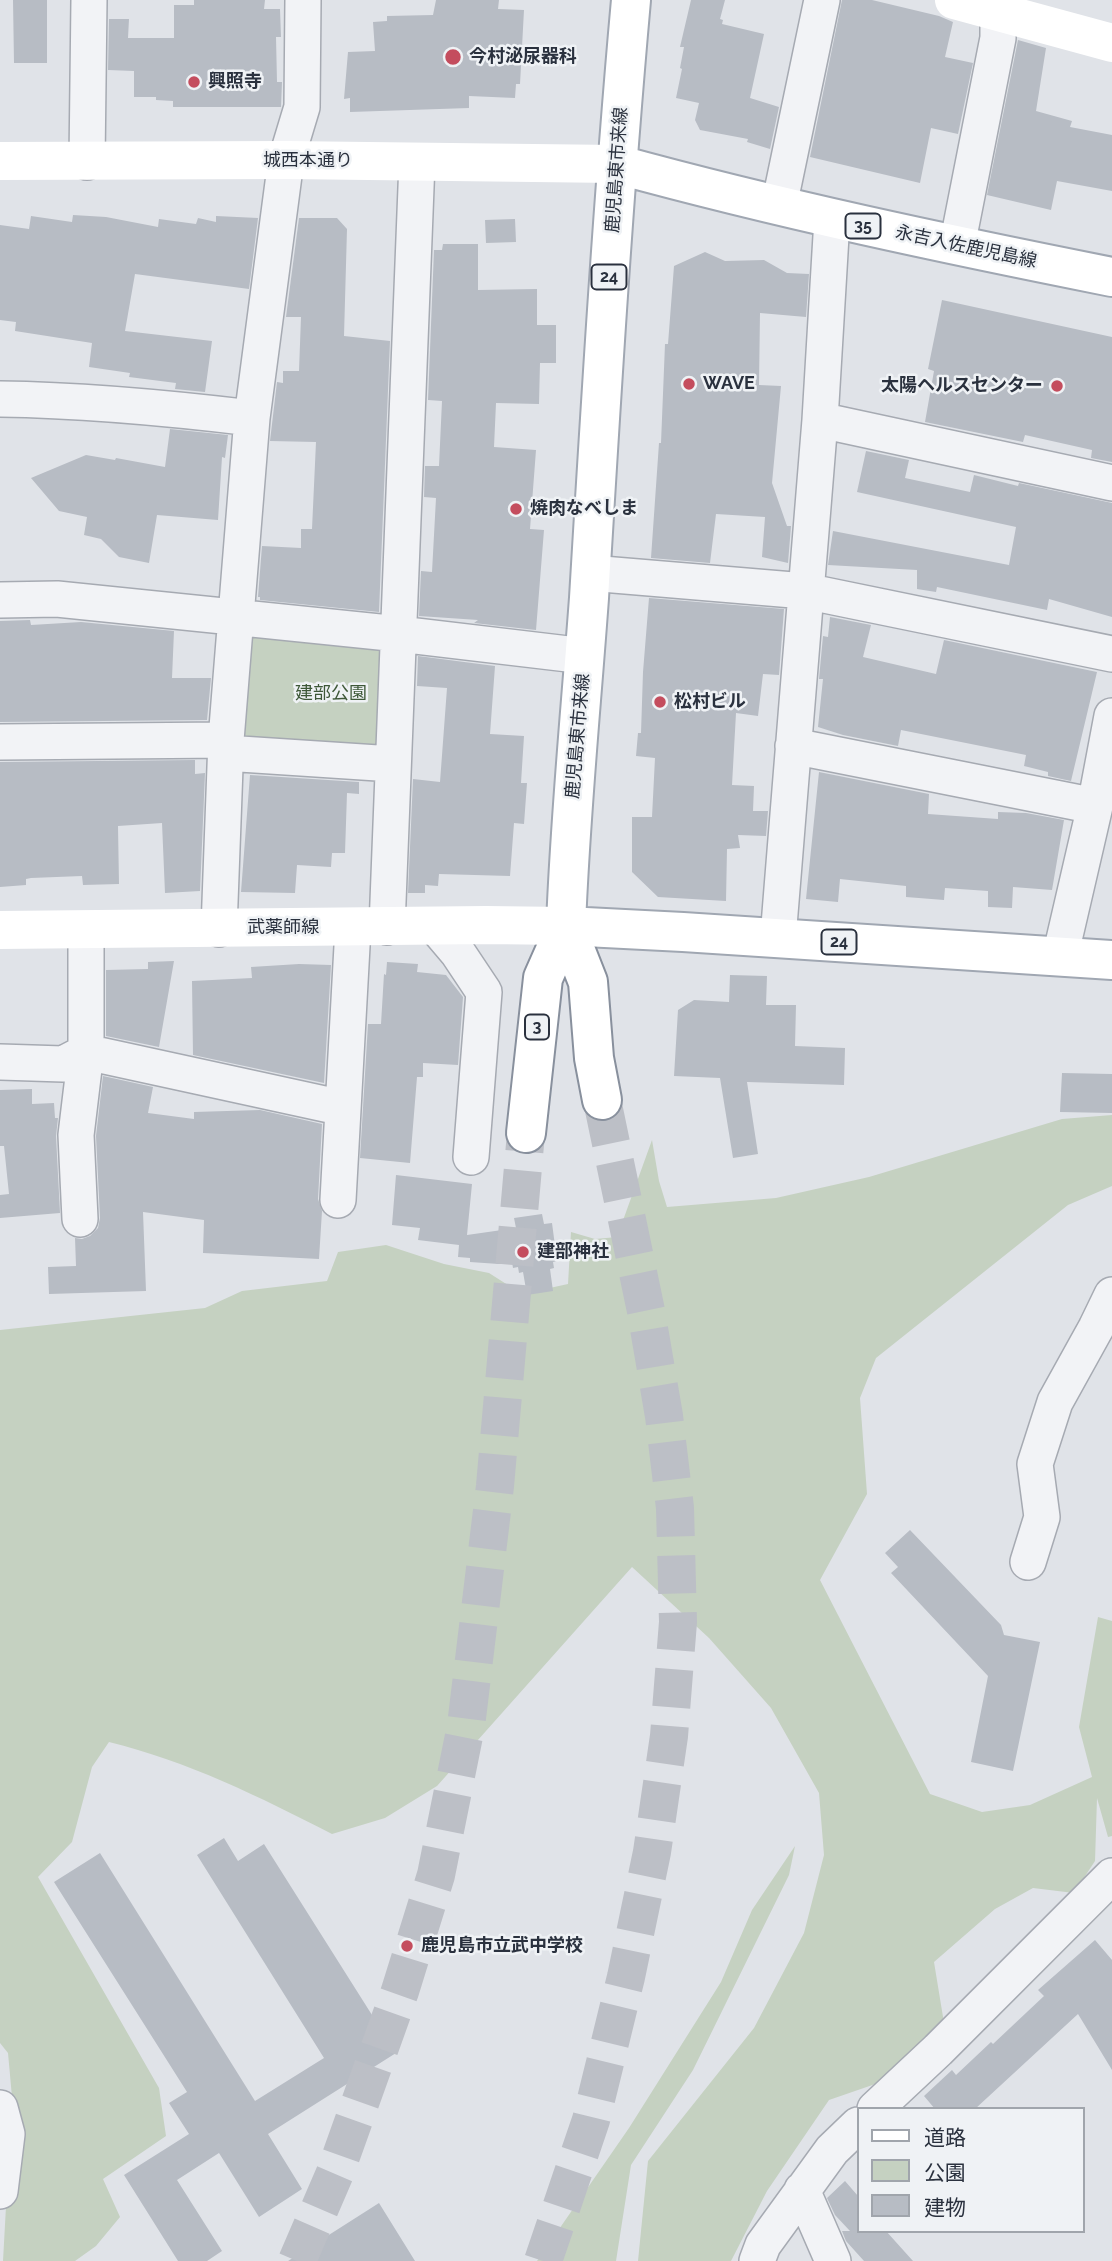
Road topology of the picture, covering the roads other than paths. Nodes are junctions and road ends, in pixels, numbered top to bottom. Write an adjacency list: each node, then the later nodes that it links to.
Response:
1 (89, 0): 10 (street)
2 (303, 0): 8 (street)
3 (631, 0): 12 (main road, 鹿児島東市来線 / 24)
4 (822, 0): 13 (street)
5 (954, 0): 6 (main road)
6 (998, 6): 7 (main road); 15 (street)
7 (1112, 43)
8 (286, 160): 10 (main road, 城西本通り); 11 (main road, 城西本通り); 18 (street)
9 (0, 161): 10 (main road, 城西本通り)
10 (87, 162)
11 (417, 162): 12 (main road, 城西本通り); 25 (street)
12 (616, 164): 13 (main road, 永吉入佐鹿児島線 / 35); 21 (main road, 鹿児島東市来線 / 24)
13 (779, 206): 14 (main road, 永吉入佐鹿児島線 / 35)
14 (832, 219): 15 (main road, 永吉入佐鹿児島線 / 35); 19 (street)
15 (957, 246): 16 (main road, 永吉入佐鹿児島線 / 35)
16 (1112, 277)
17 (0, 399): 18 (street)
18 (252, 418): 24 (street)
19 (820, 420): 20 (street); 22 (street)
20 (1112, 482)
21 (590, 573): 22 (street); 27 (main road, 鹿児島東市来線 / 24)
22 (805, 591): 26 (street); 30 (street)
23 (0, 600): 24 (street)
24 (236, 618): 25 (street); 31 (street)
25 (399, 634): 27 (street); 32 (street)
26 (1112, 654)
27 (585, 656): 35 (main road, 鹿児島東市来線 / 24)
28 (1112, 716): 33 (street)
29 (0, 742): 31 (street)
30 (793, 746): 33 (street); 40 (street)
31 (226, 747): 32 (street); 37 (street)
32 (393, 764): 36 (street)
33 (1095, 806): 41 (street)
34 (436, 926): 35 (main road, 武薬師線); 36 (main road, 武薬師線); 48 (street)
35 (566, 926): 40 (main road, 24); 45 (main road); 47 (main road, 3)
36 (370, 928): 37 (main road, 武薬師線); 46 (street)
37 (219, 929): 39 (main road, 武薬師線)
38 (0, 930): 39 (main road, 武薬師線)
39 (86, 930): 43 (street)
40 (778, 938): 41 (main road, 24)
41 (1060, 957): 42 (main road, 24)
42 (1112, 960)
43 (86, 1052): 44 (street); 46 (street); 50 (street)
44 (0, 1062)
45 (602, 1100)
46 (344, 1108): 49 (street)
47 (526, 1133)
48 (471, 1157)
49 (338, 1200)
50 (80, 1219)
51 (1112, 1295): 52 (street)
52 (1028, 1562)
53 (1107, 1893): 54 (street)
54 (877, 2107)
55 (0, 2108): 58 (street)
56 (856, 2127): 57 (street)
57 (802, 2190): 59 (street); 60 (street)
58 (0, 2191)
59 (757, 2261)
60 (833, 2261)

